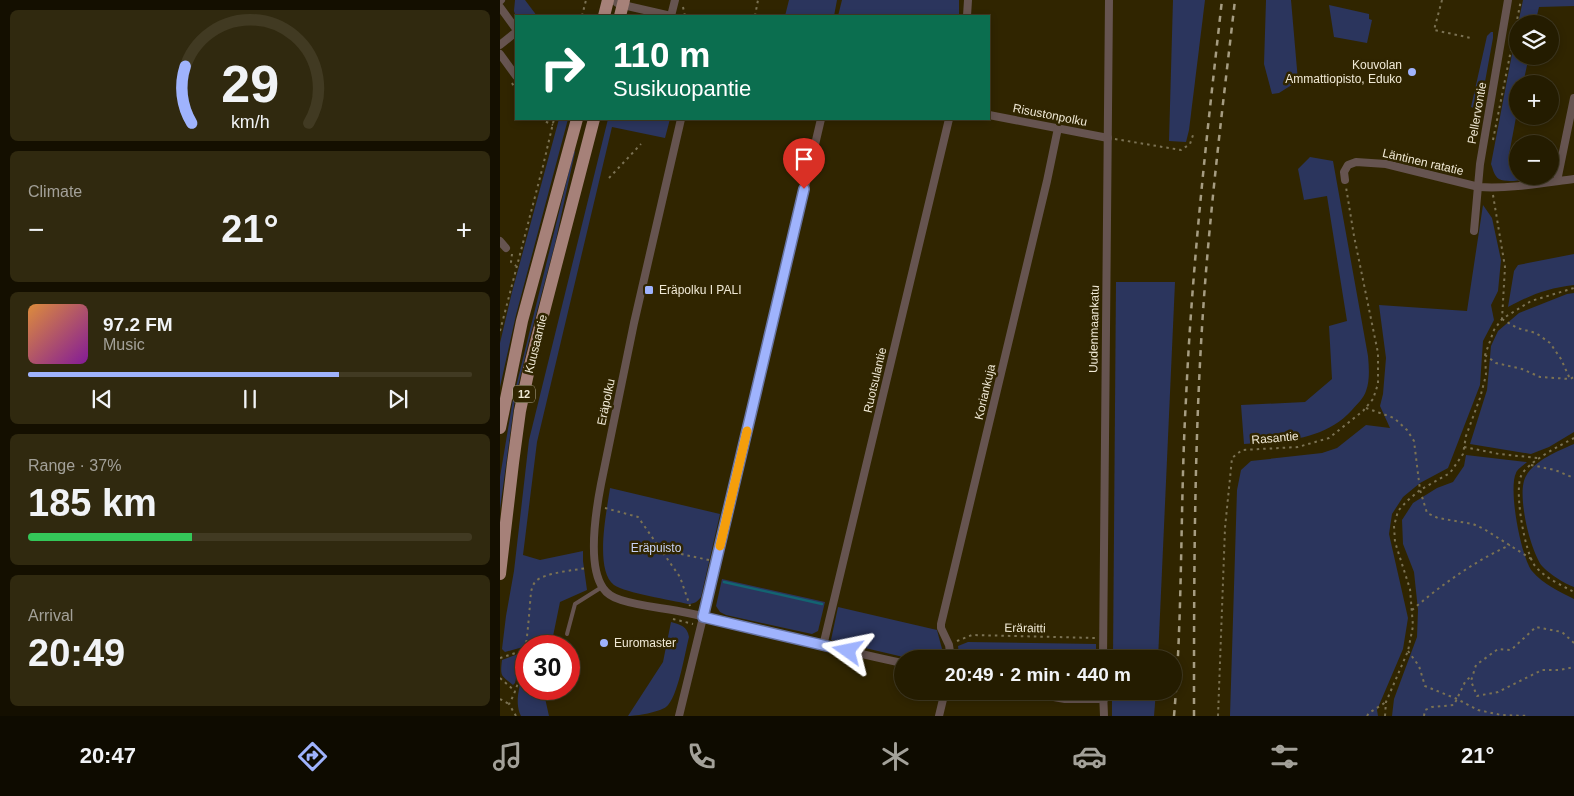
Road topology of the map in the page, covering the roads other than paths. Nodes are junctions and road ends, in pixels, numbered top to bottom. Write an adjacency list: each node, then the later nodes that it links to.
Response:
1 (608, 0): 8 (main road)
2 (968, 0): 11 (street)
3 (1109, 0): 25 (street, Uudenmaankatu)
4 (1508, 0): 31 (street, Pellervontie)
5 (675, 1): 10 (street)
6 (620, 5): 9 (street)
7 (500, 7): 12 (street)
8 (604, 15)
9 (666, 15)
10 (671, 15)
11 (967, 15)
12 (515, 29)
13 (515, 31): 14 (street)
14 (500, 45)
15 (500, 54): 16 (street)
16 (515, 75)
17 (1574, 98): 26 (street)
18 (990, 115): 24 (street, Risustonpolku)
19 (577, 120): 35 (main road, Kuusaantie / 12)
20 (594, 120): 36 (main road, Kuusaantie / 12)
21 (681, 120): 37 (street, Eräpolku)
22 (821, 120): 38 (street)
23 (949, 120): 40 (street, Ruotsulantie)
24 (1058, 128): 25 (street, Risustonpolku); 41 (street, Koriankuja)
25 (1108, 138): 42 (street, Uudenmaankatu)
26 (1559, 171)
27 (1574, 179): 29 (street)
28 (1345, 180): 31 (street, Läntinen ratatie)
29 (1559, 181)
30 (1520, 185): 31 (street)
31 (1479, 187): 32 (street, Pellervontie)
32 (1474, 231)
33 (500, 241): 34 (street)
34 (506, 248)
35 (500, 428)
36 (500, 574)
37 (602, 587): 38 (street); 39 (lane)
38 (703, 617): 40 (street); 46 (street)
39 (567, 634)
40 (823, 646): 43 (street)
41 (949, 650)
42 (1104, 650)
43 (894, 661)
44 (943, 700): 47 (street)
45 (1104, 700): 48 (street)
46 (679, 716)
47 (939, 716)
48 (1104, 716)

